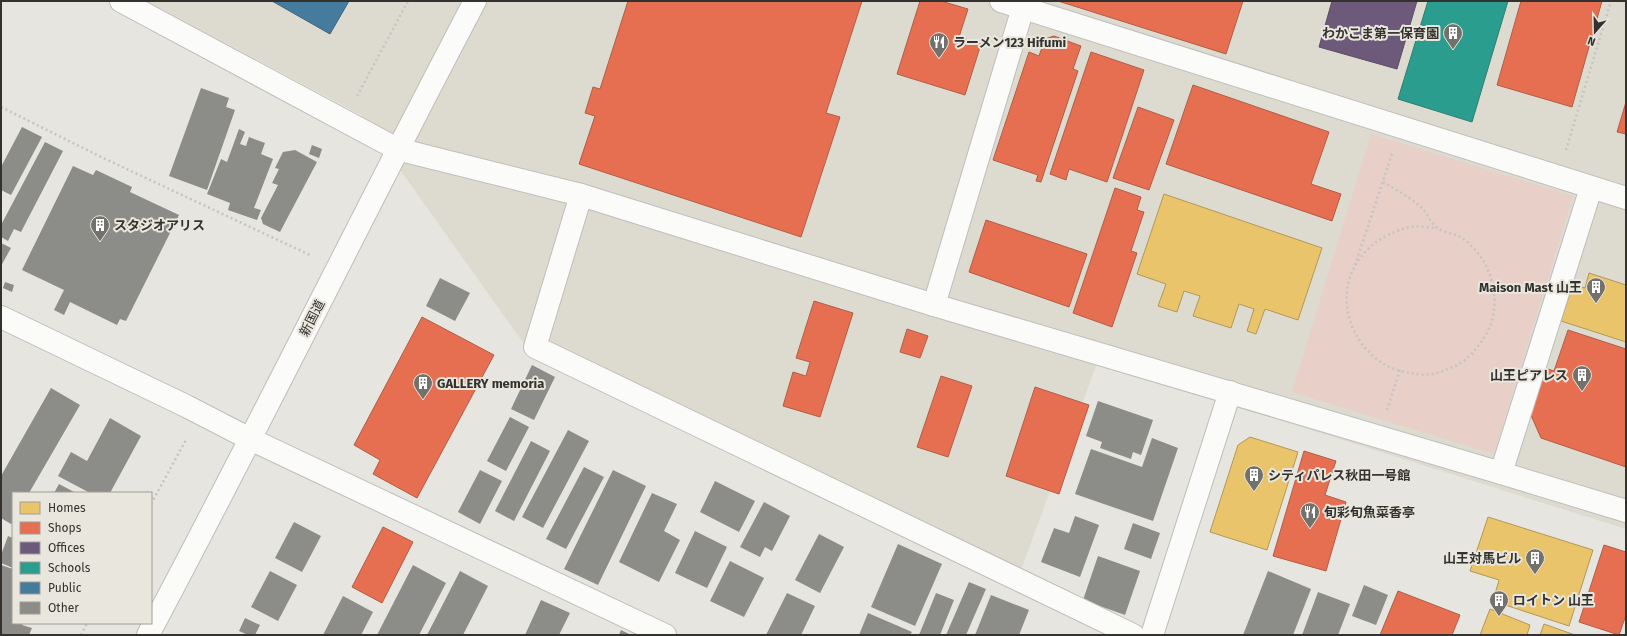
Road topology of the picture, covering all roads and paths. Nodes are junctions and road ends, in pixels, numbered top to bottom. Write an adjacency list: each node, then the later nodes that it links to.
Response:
1 (121, 1): 8 (street)
2 (408, 1): 8 (path)
3 (475, 1): 10 (street, 新国道)
4 (1001, 1): 6 (street)
5 (1611, 1): 11 (path)
6 (1024, 4): 9 (street); 19 (street)
7 (1, 107): 18 (path)
8 (344, 121): 10 (street)
9 (1401, 127): 11 (street); 12 (path)
10 (397, 150): 14 (street); 18 (street, 新国道)
11 (1558, 177): 13 (street)
12 (1383, 182): 16 (path); 17 (path)
13 (1591, 188): 15 (street); 26 (street)
14 (581, 195): 19 (street); 33 (street)
15 (1626, 198)
16 (1437, 228): 17 (path); 21 (path)
17 (1354, 267): 21 (path)
18 (338, 268): 25 (street, 新国道)
19 (934, 305): 22 (street)
20 (1, 317): 23 (street)
21 (1400, 370): 24 (path)
22 (1230, 392): 24 (street); 34 (street)
23 (200, 413): 25 (street); 27 (path)
24 (1377, 437): 26 (street)
25 (250, 439): 31 (street, 新国道); 32 (street)
26 (1501, 473): 28 (street)
27 (152, 502)
28 (1626, 511)
29 (86, 624): 30 (path)
30 (81, 635)
31 (148, 635)
32 (665, 635)
33 (1133, 635)
34 (1152, 635)

